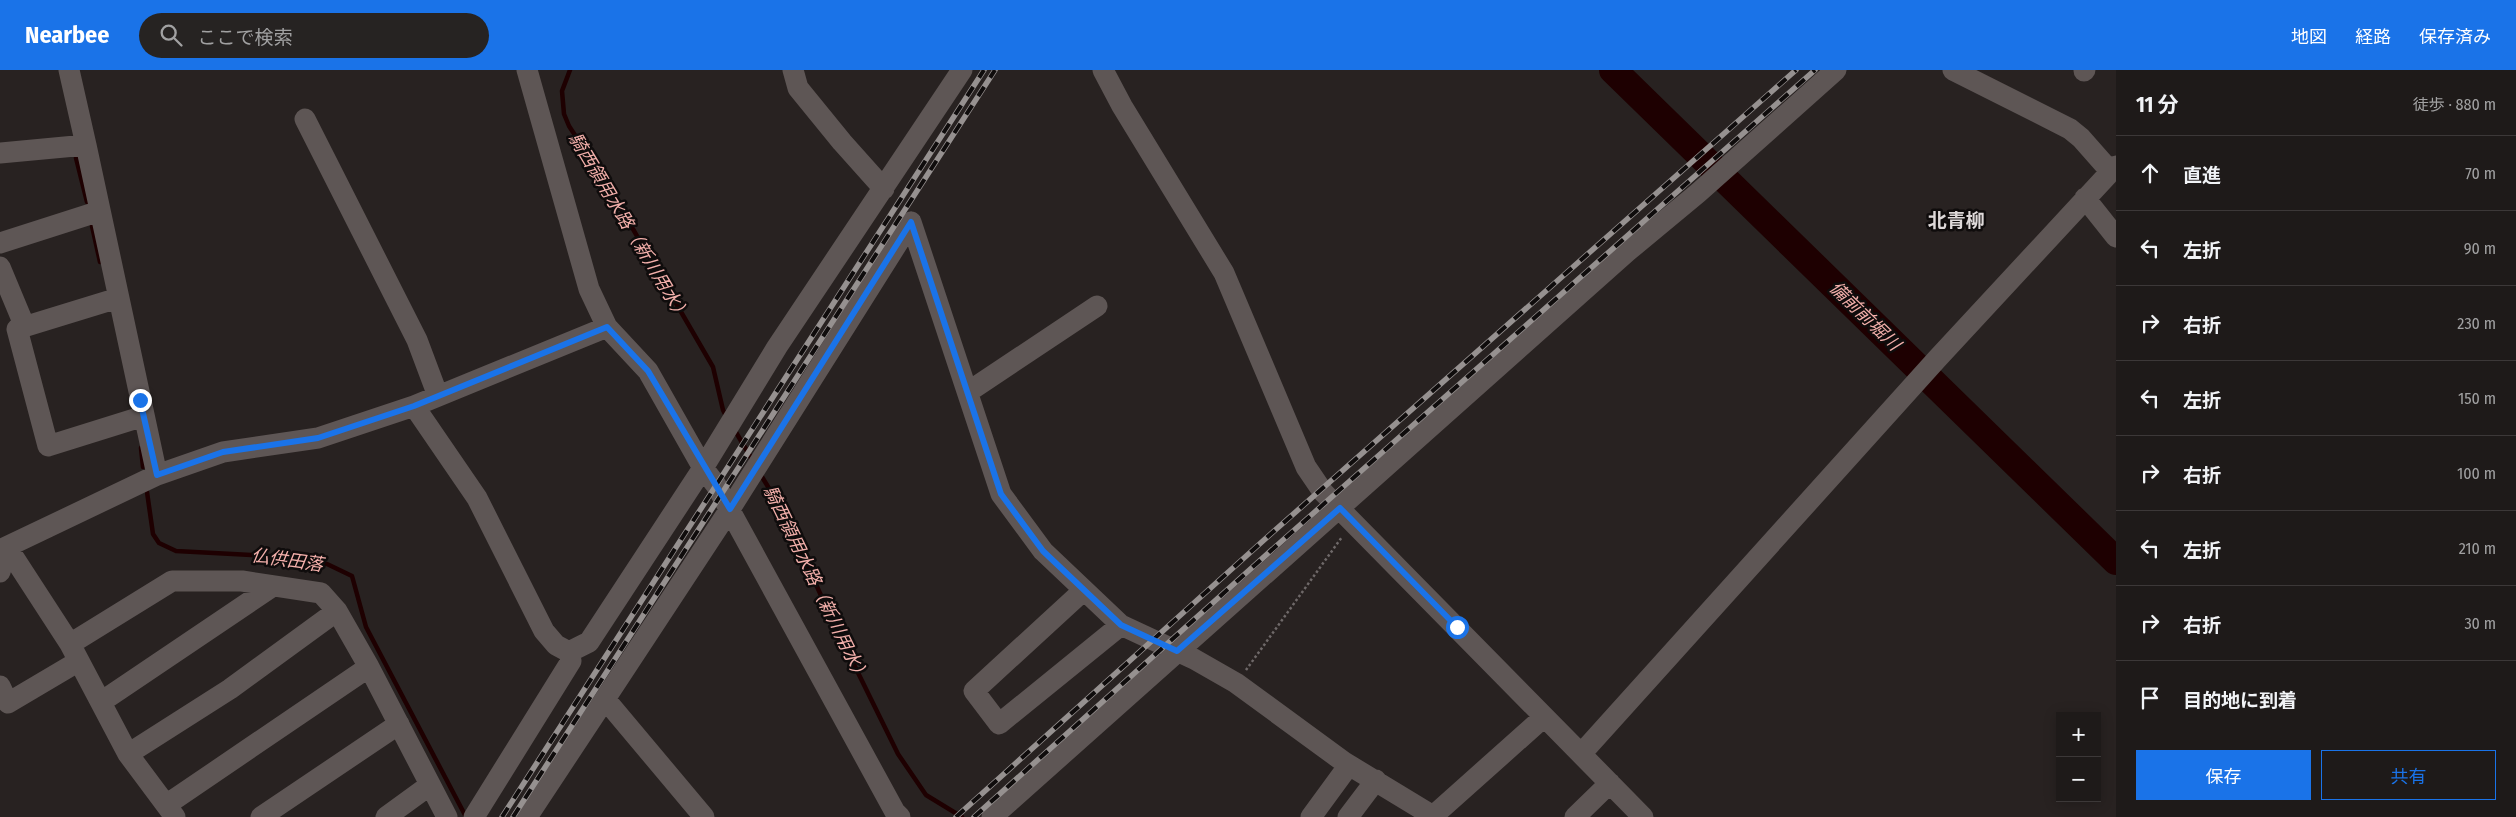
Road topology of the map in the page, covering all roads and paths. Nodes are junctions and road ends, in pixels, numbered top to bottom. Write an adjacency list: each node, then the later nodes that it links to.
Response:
1 (69, 70): 9 (street)
2 (527, 70): 21 (street)
3 (793, 70): 12 (street)
4 (962, 70): 12 (street)
5 (1103, 70): 29 (street)
6 (1836, 70): 29 (street)
7 (1953, 70): 11 (street)
8 (305, 119): 23 (street)
9 (86, 145): 10 (street); 14 (street)
10 (0, 153)
11 (2114, 169): 13 (street)
12 (884, 189): 26 (street)
13 (2085, 198): 15 (street); 47 (street)
14 (100, 211): 16 (street); 18 (street)
15 (2116, 237)
16 (0, 242)
17 (0, 267): 20 (street)
18 (118, 298): 20 (street); 25 (street)
19 (1097, 306): 22 (street)
20 (25, 327): 25 (street)
21 (607, 327): 23 (street); 26 (street)
22 (968, 392): 28 (street); 33 (street)
23 (438, 396): 24 (street)
24 (414, 406): 27 (street); 38 (street)
25 (144, 416): 27 (street)
26 (704, 468): 28 (street); 38 (street)
27 (157, 475): 30 (street)
28 (730, 509): 42 (street); 59 (street)
29 (1347, 514): 36 (street); 40 (path); 44 (street)
30 (3, 548): 31 (street); 37 (street)
31 (0, 572)
32 (273, 586): 34 (street); 37 (street); 43 (street)
33 (1084, 590): 35 (street); 35 (street)
34 (337, 611): 39 (street); 46 (street)
35 (1121, 625): 36 (street)
36 (1177, 651): 40 (street); 60 (street)
37 (75, 652): 41 (street); 43 (street)
38 (569, 652): 56 (street)
39 (369, 667): 45 (street); 52 (street)
40 (1236, 683): 48 (street)
41 (0, 686)
42 (605, 700): 57 (street); 58 (street)
43 (101, 702): 46 (street)
44 (1544, 717): 47 (street); 63 (street)
45 (399, 724): 51 (street); 53 (street)
46 (128, 754): 52 (street)
47 (1582, 754): 50 (street)
48 (1349, 765): 49 (street); 61 (street)
49 (1376, 780): 62 (street); 63 (street)
50 (1610, 783): 64 (street); 65 (street)
51 (430, 785): 54 (street); 55 (street)
52 (170, 811)
53 (261, 817)
54 (386, 817)
55 (448, 817)
56 (474, 817)
57 (527, 817)
58 (704, 817)
59 (900, 817)
60 (992, 817)
61 (1311, 817)
62 (1348, 817)
63 (1433, 817)
64 (1575, 817)
65 (1644, 817)

